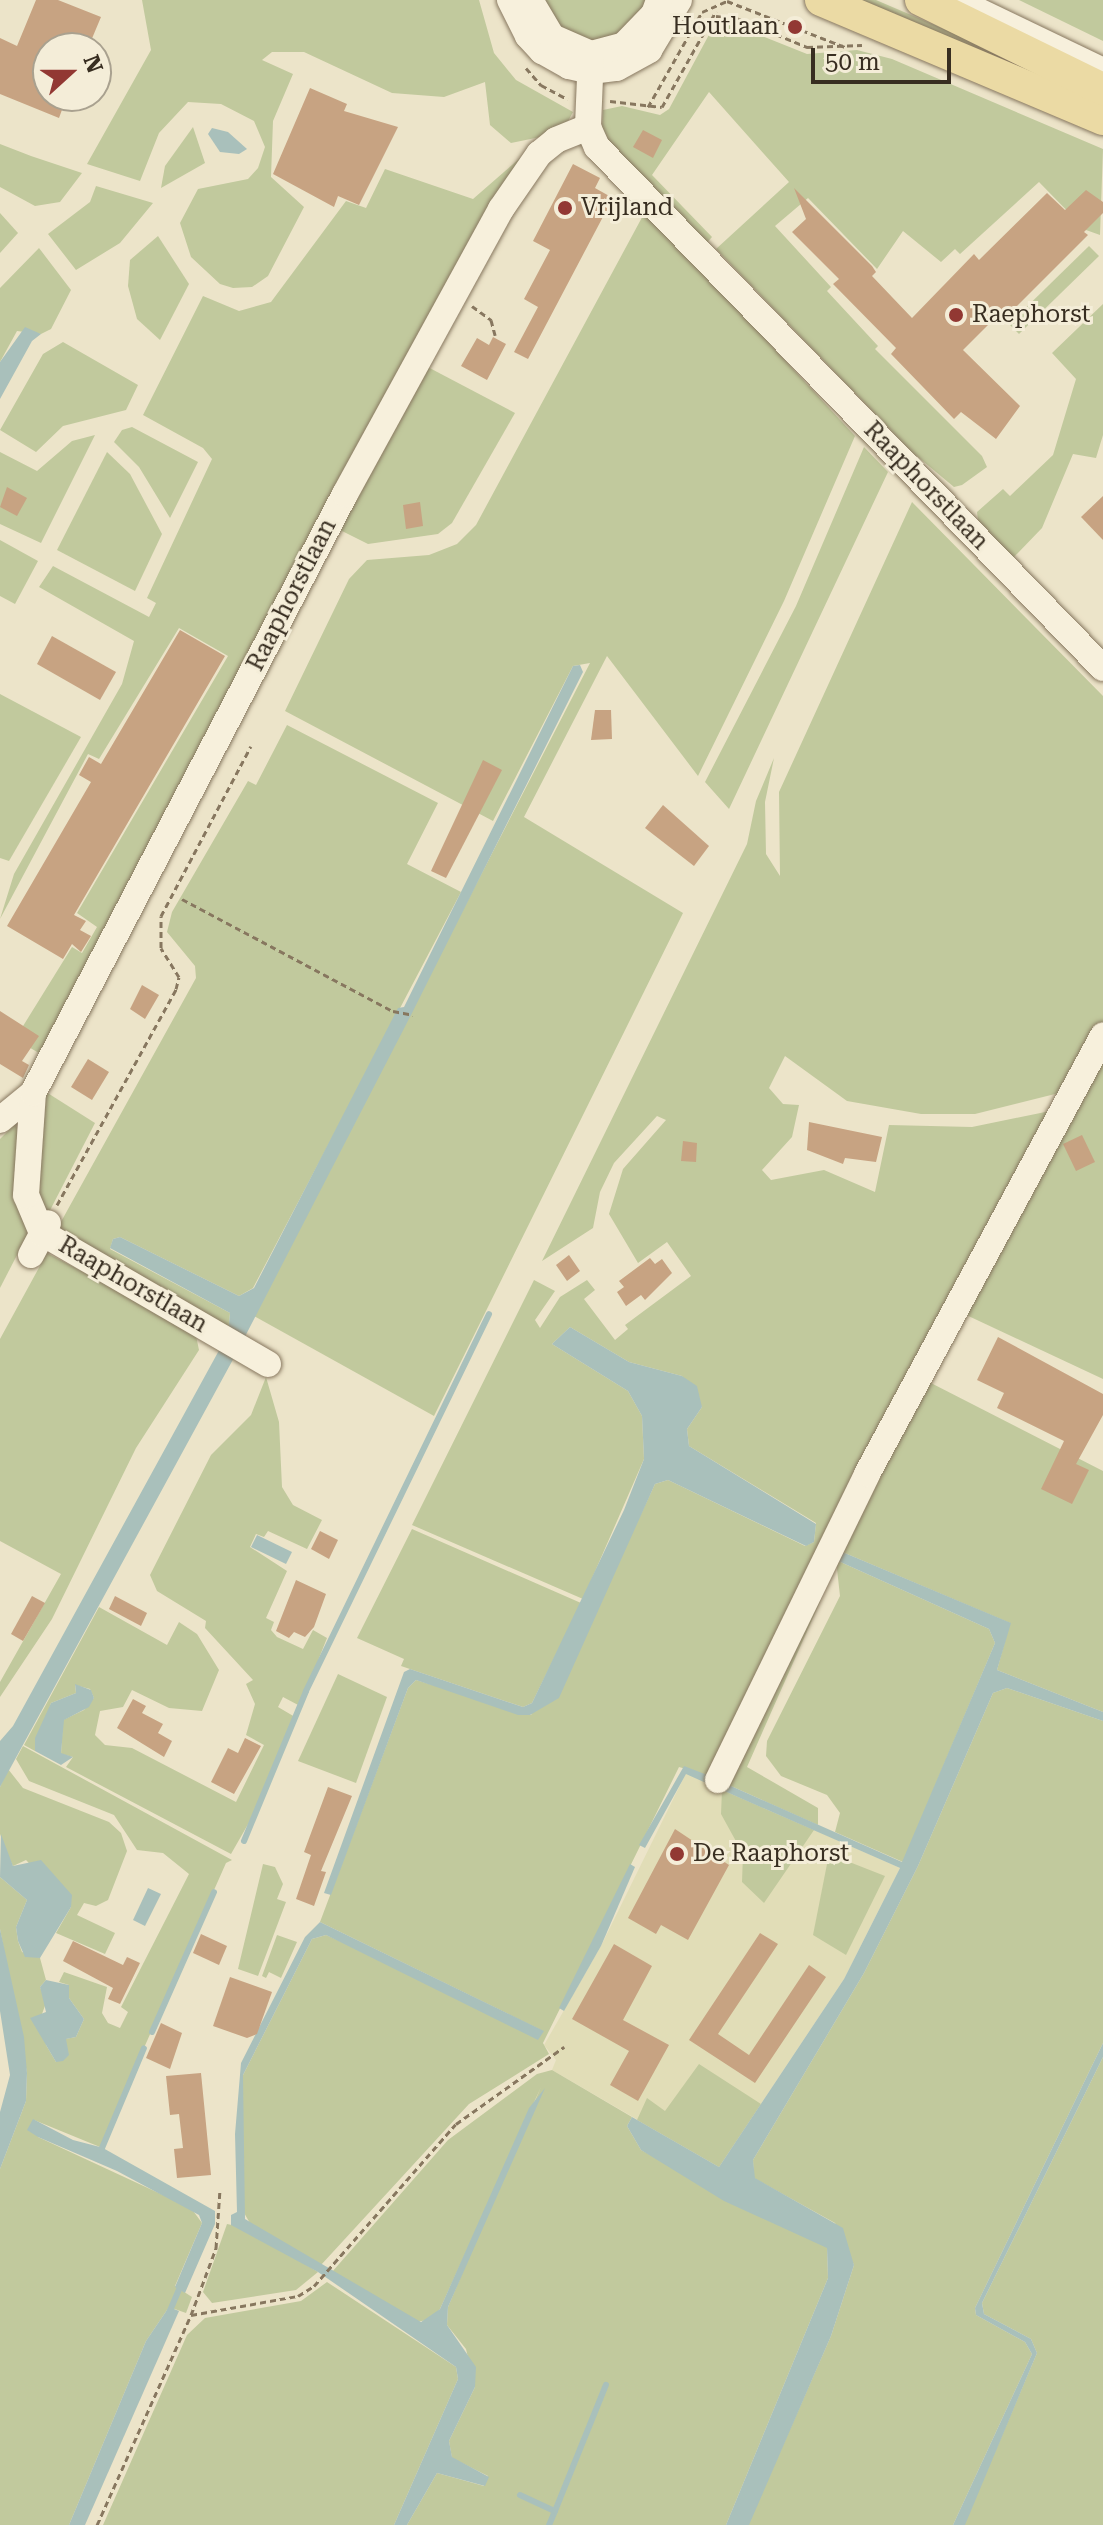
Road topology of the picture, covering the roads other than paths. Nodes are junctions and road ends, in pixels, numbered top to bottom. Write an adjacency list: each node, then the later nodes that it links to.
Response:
1 (510, 0): 8 (street)
2 (530, 0): 8 (street)
3 (659, 0): 8 (street)
4 (679, 0): 8 (street)
5 (821, 0): 12 (main road)
6 (921, 0): 10 (main road)
7 (956, 0): 9 (street)
8 (591, 63): 11 (street)
9 (1103, 71)
10 (1103, 89)
11 (588, 115): 13 (street, Raaphorstlaan); 15 (street, Raaphorstlaan)
12 (1103, 119)
13 (1103, 668)
14 (1103, 1036): 18 (street)
15 (33, 1093): 16 (street, Raaphorstlaan); 17 (street, Raaphorstlaan)
16 (0, 1120)
17 (268, 1364)
18 (718, 1780)

